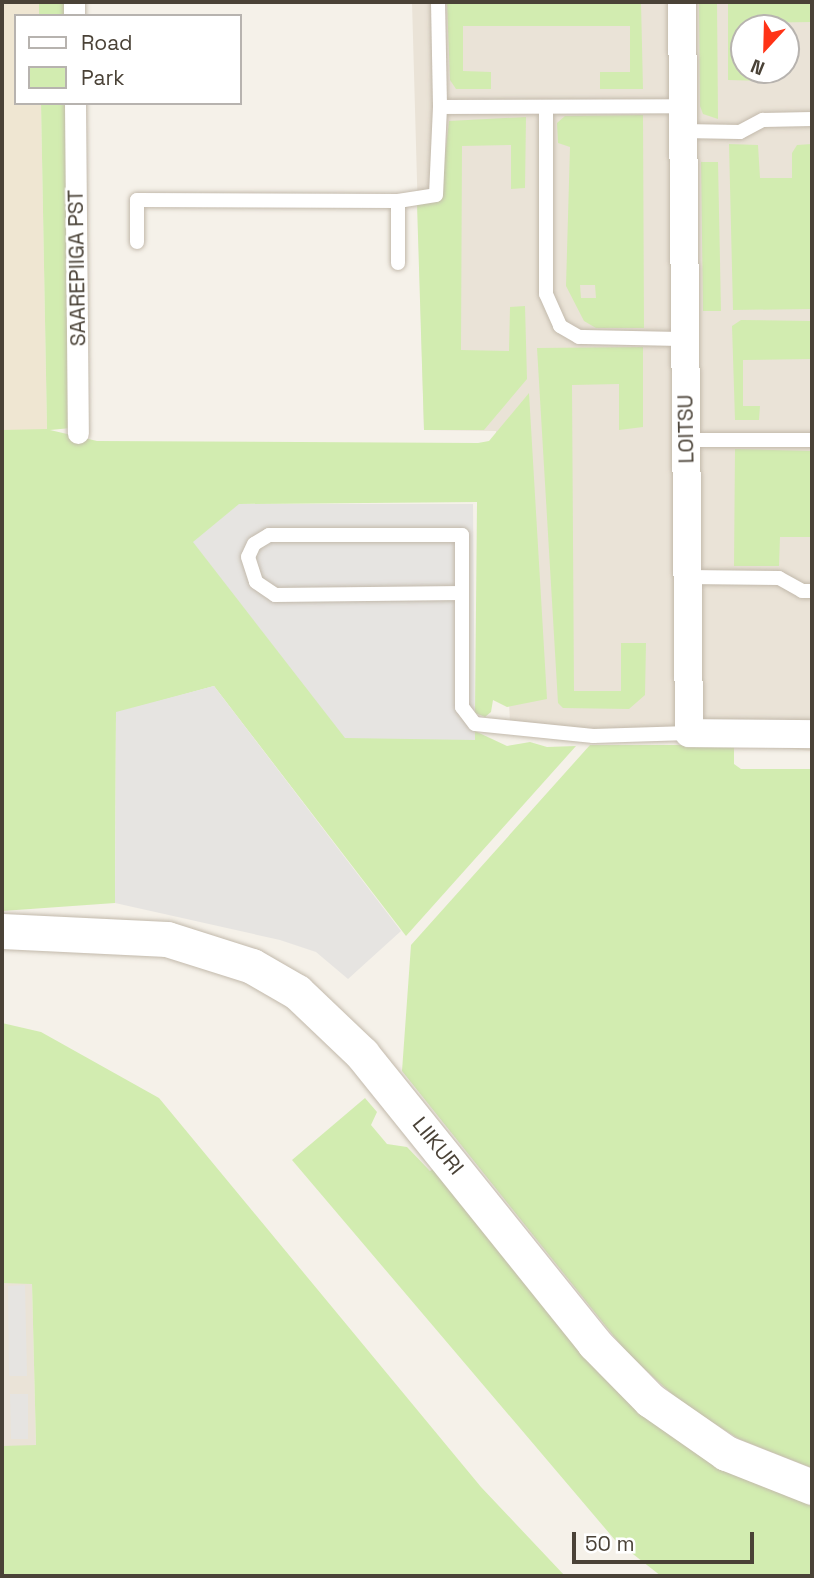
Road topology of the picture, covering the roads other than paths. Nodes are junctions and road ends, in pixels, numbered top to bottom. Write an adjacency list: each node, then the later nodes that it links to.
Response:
1 (438, 2): 4 (lane)
2 (682, 2): 6 (street, LOITSU)
3 (75, 105): 12 (street, SAAREPIIGA PST)
4 (440, 107): 5 (lane); 8 (lane)
5 (546, 107): 6 (lane); 11 (lane)
6 (683, 119): 7 (lane); 11 (street, LOITSU)
7 (812, 119)
8 (398, 201): 9 (lane); 10 (lane)
9 (137, 242)
10 (398, 263)
11 (685, 339): 13 (street, LOITSU)
12 (78, 433)
13 (686, 440): 14 (lane); 15 (street, LOITSU)
14 (812, 440)
15 (687, 577): 16 (lane); 18 (street, LOITSU)
16 (812, 591)
17 (462, 593): 17 (lane); 18 (lane)
18 (689, 733): 19 (street)
19 (812, 734)
20 (2, 931): 21 (street, LIIKURI)
21 (812, 1487)

